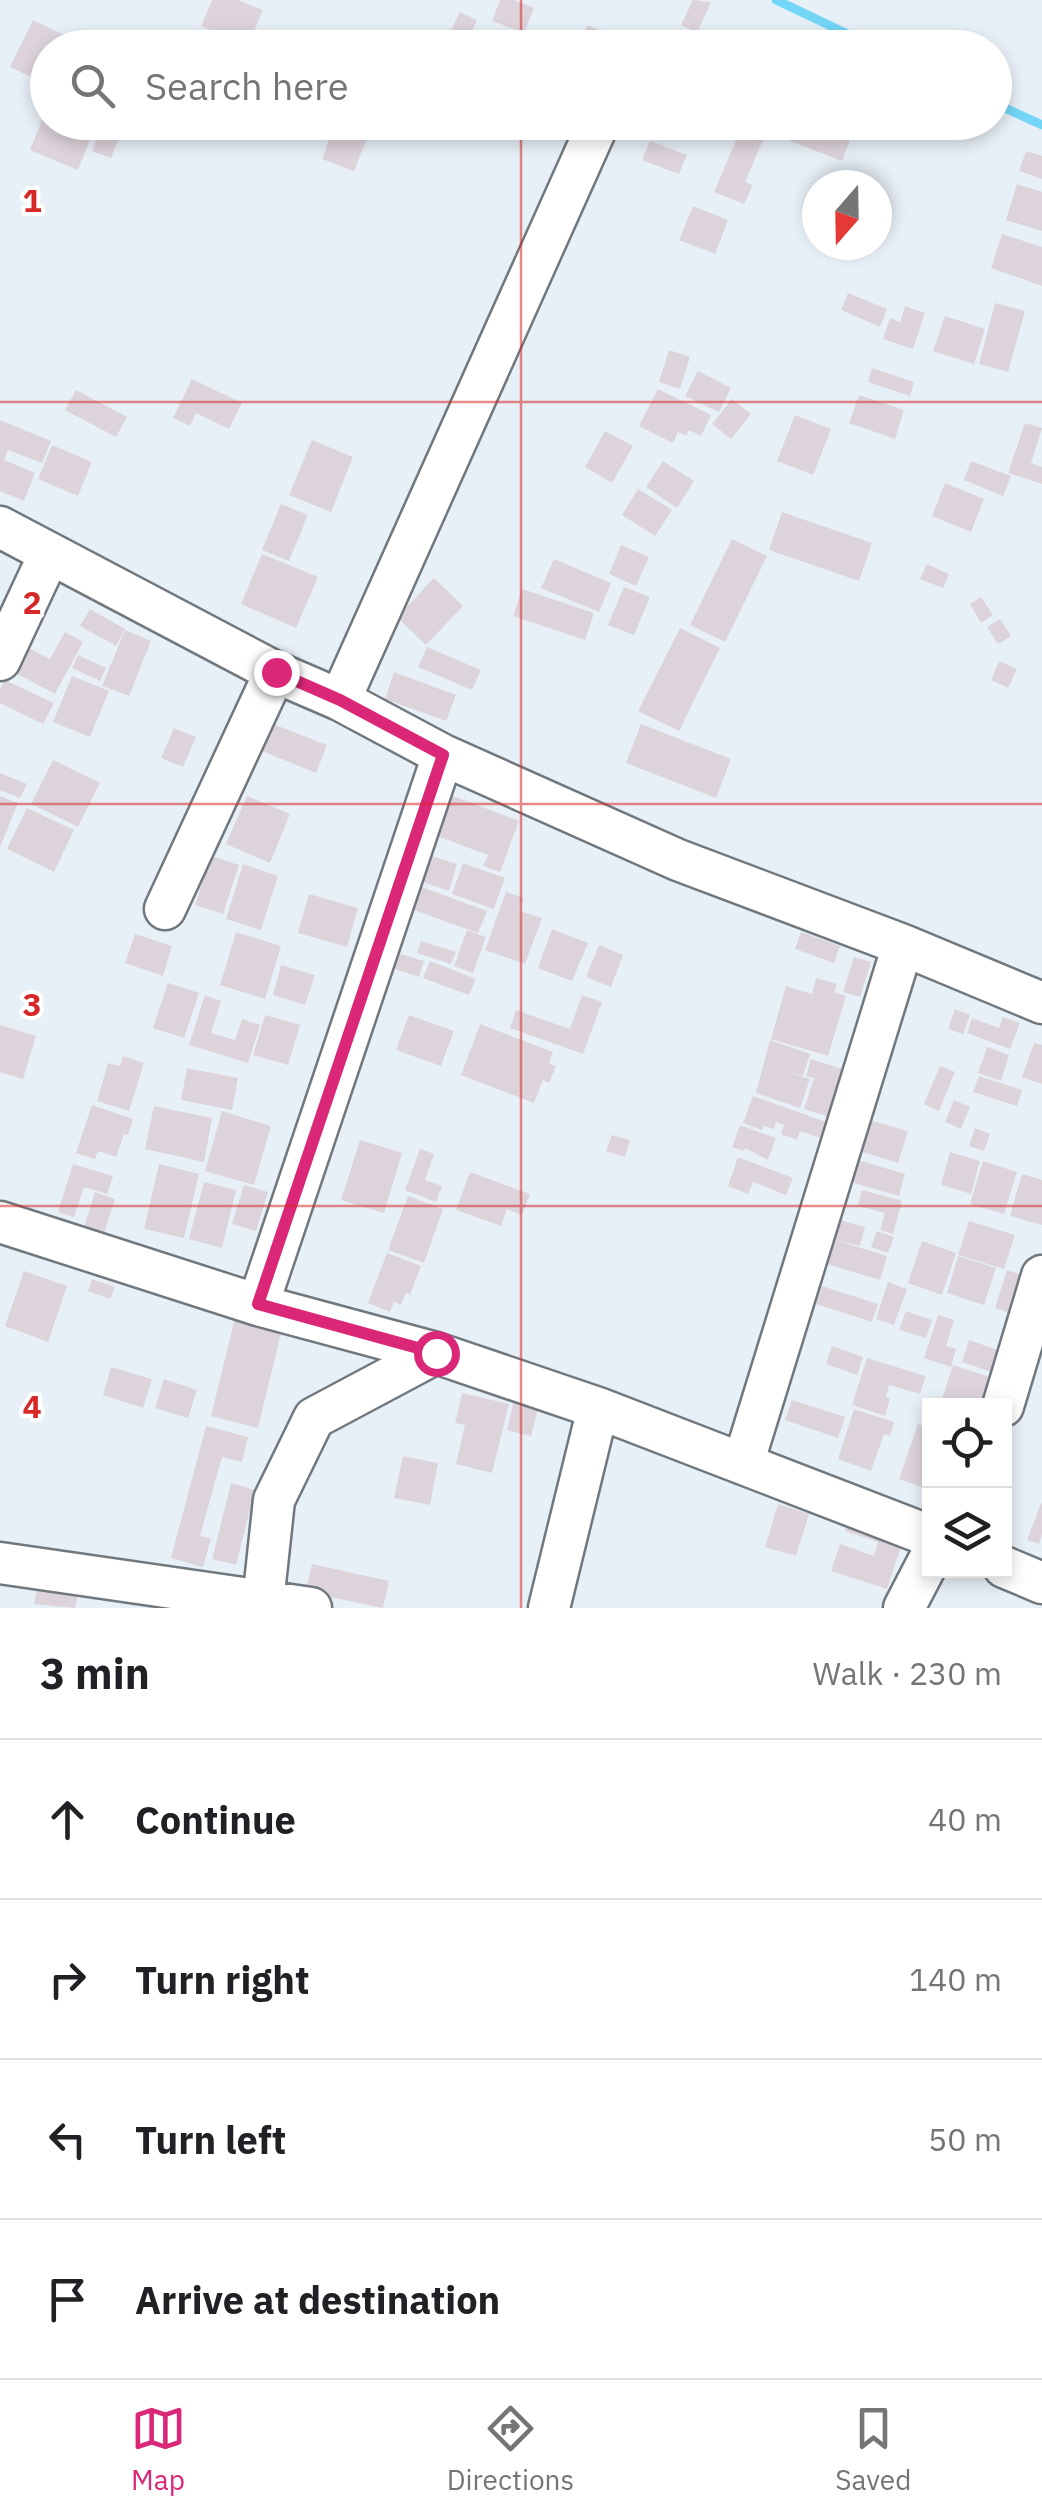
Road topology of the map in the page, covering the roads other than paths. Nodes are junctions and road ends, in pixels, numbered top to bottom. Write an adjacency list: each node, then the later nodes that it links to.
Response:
1 (591, 140): 6 (street)
2 (0, 527): 3 (street)
3 (49, 555): 4 (street); 5 (street)
4 (0, 660)
5 (276, 672): 6 (street); 8 (street)
6 (340, 700): 7 (street)
7 (443, 755): 9 (street); 13 (street)
8 (165, 909)
9 (903, 945): 10 (street); 17 (street)
10 (1042, 1003)
11 (0, 1222): 13 (street)
12 (1042, 1276): 15 (street)
13 (258, 1304): 14 (street)
14 (436, 1353): 16 (street); 24 (street)
15 (1005, 1398)
16 (598, 1408): 17 (street); 26 (street)
17 (744, 1464): 18 (street)
18 (922, 1533)
19 (0, 1564): 23 (street)
20 (1012, 1570): 22 (street)
21 (922, 1573): 27 (street)
22 (1042, 1583)
23 (113, 1594): 24 (street)
24 (263, 1602): 25 (street)
25 (311, 1608)
26 (549, 1608)
27 (904, 1608)

